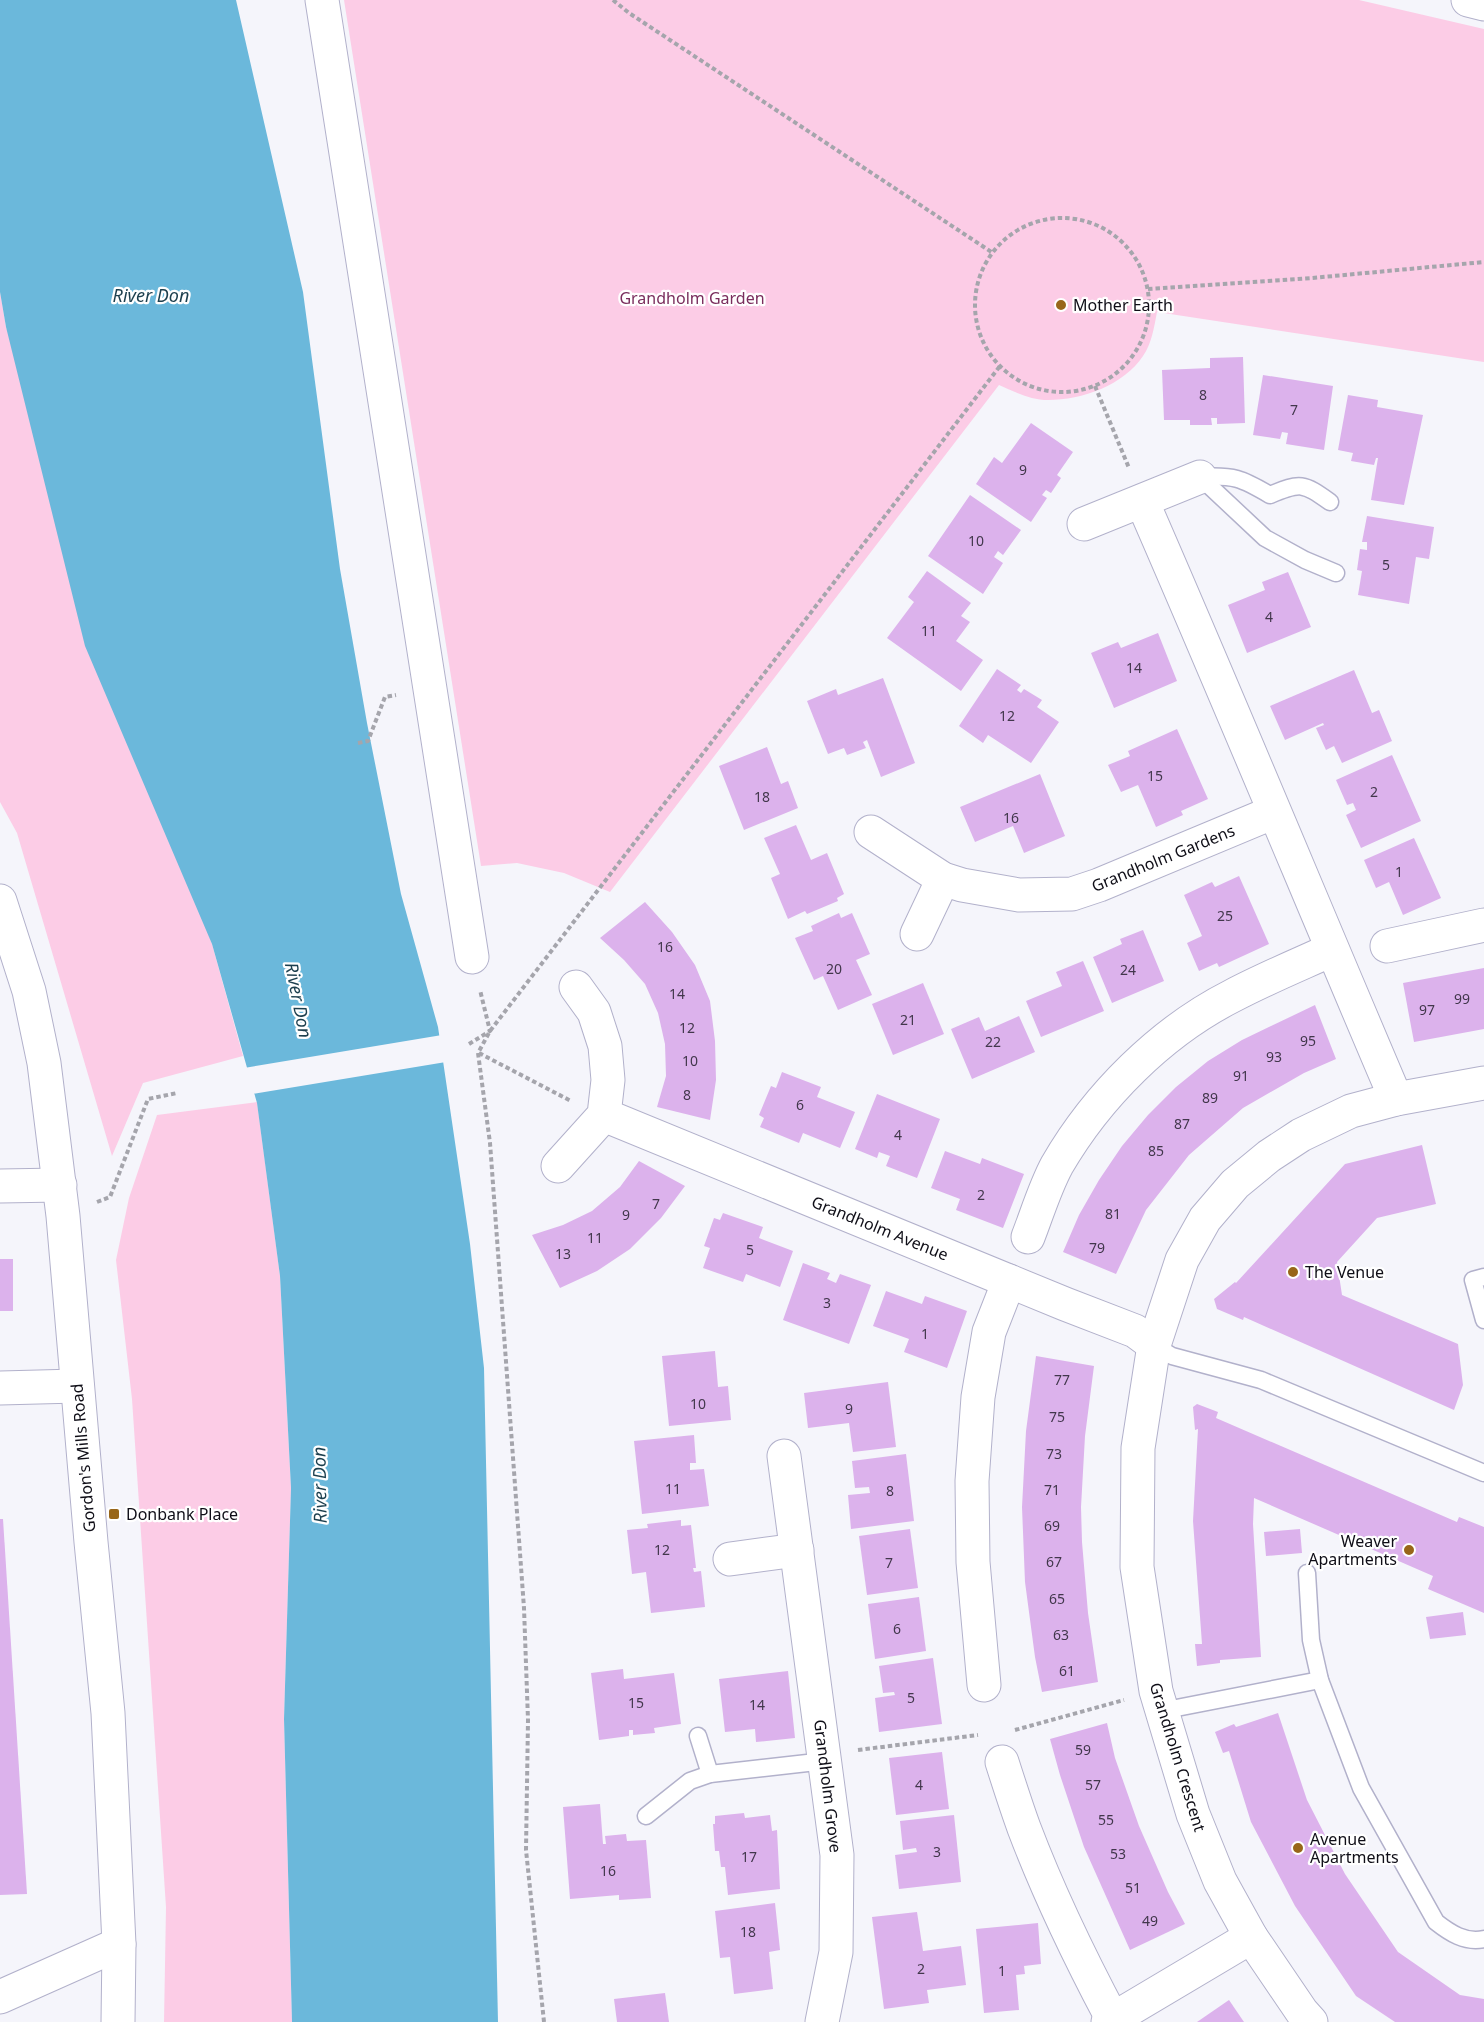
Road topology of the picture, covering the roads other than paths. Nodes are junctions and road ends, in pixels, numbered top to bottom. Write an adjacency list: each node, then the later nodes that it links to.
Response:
1 (322, 0): 17 (street)
2 (1468, 0): 3 (street)
3 (1484, 4)
4 (1200, 477): 5 (street); 6 (lane); 8 (lane)
5 (1142, 501): 7 (street); 9 (street)
6 (1330, 502)
7 (1084, 524)
8 (1336, 573)
9 (1274, 812): 11 (street, Grandholm Gardens); 16 (street)
10 (871, 832): 11 (street, Grandholm Gardens)
11 (943, 879): 14 (street)
12 (0, 901): 23 (street, Gordon's Mills Road)
13 (1484, 925): 15 (street)
14 (917, 934)
15 (1387, 946)
16 (1331, 950): 20 (street); 25 (street)
17 (472, 957)
18 (576, 987): 21 (street)
19 (1484, 1083): 20 (street, Grandholm Crescent)
20 (1396, 1099): 29 (street, Grandholm Crescent)
21 (604, 1115): 22 (street); 27 (street, Grandholm Avenue)
22 (558, 1166)
23 (60, 1185): 24 (street); 30 (street, Gordon's Mills Road)
24 (0, 1186)
25 (1028, 1237)
26 (1484, 1277): 28 (lane)
27 (1009, 1281): 29 (street, Grandholm Avenue); 38 (street)
28 (1484, 1320)
29 (1154, 1345): 33 (lane); 39 (street, Grandholm Crescent)
30 (77, 1386): 31 (street); 47 (street, Gordon's Mills Road)
31 (0, 1388)
32 (784, 1456): 34 (street, Grandholm Grove)
33 (1484, 1473)
34 (797, 1550): 35 (street); 41 (street, Grandholm Grove)
35 (730, 1559)
36 (1308, 1573): 37 (lane)
37 (1320, 1680): 39 (lane); 46 (lane)
38 (984, 1685)
39 (1161, 1711): 45 (street, Grandholm Crescent)
40 (698, 1736): 43 (lane)
41 (825, 1761): 43 (lane); 51 (street, Grandholm Grove)
42 (1002, 1762): 49 (street)
43 (710, 1774): 44 (lane)
44 (646, 1816)
45 (1251, 1937): 49 (street); 52 (street, Grandholm Crescent)
46 (1484, 1939)
47 (119, 1944): 48 (street); 50 (street, Gordon's Mills Road)
48 (0, 1997)
49 (1111, 2021)
50 (118, 2022)
51 (822, 2022)
52 (1311, 2022)

